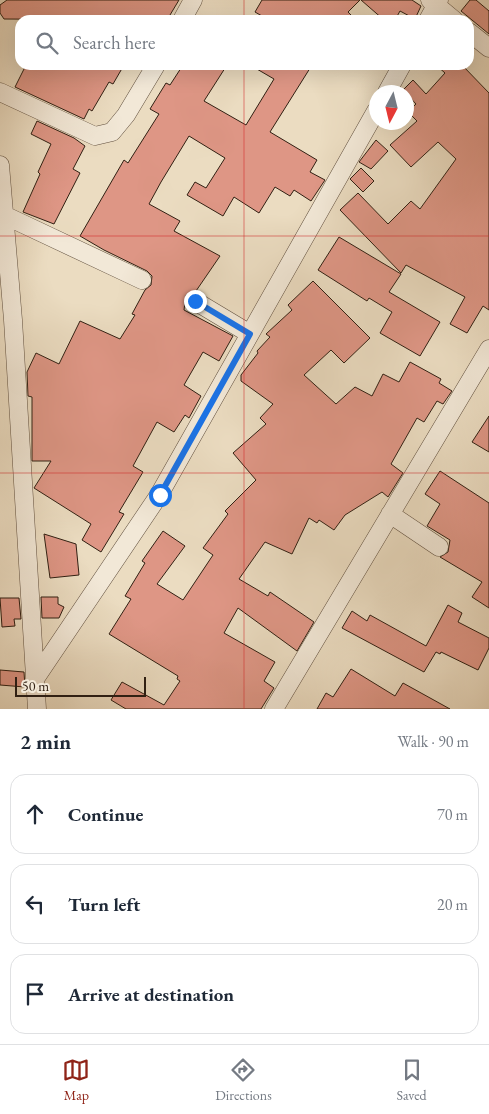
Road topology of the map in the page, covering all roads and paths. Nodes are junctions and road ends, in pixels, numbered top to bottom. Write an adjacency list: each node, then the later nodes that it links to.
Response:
1 (193, 0): 3 (street)
2 (433, 6): 4 (street)
3 (185, 15)
4 (446, 15)
5 (474, 36): 6 (street)
6 (489, 48)
7 (153, 70): 10 (street)
8 (399, 70): 9 (street)
9 (391, 85)
10 (0, 92)
11 (369, 123): 16 (street)
12 (0, 165): 13 (street)
13 (4, 215): 14 (street); 20 (street)
14 (142, 280)
15 (195, 301): 16 (street)
16 (250, 334): 20 (street)
17 (489, 349): 18 (street)
18 (390, 514): 19 (street); 22 (street)
19 (439, 547)
20 (35, 679): 21 (street)
21 (37, 709)
22 (274, 709)

